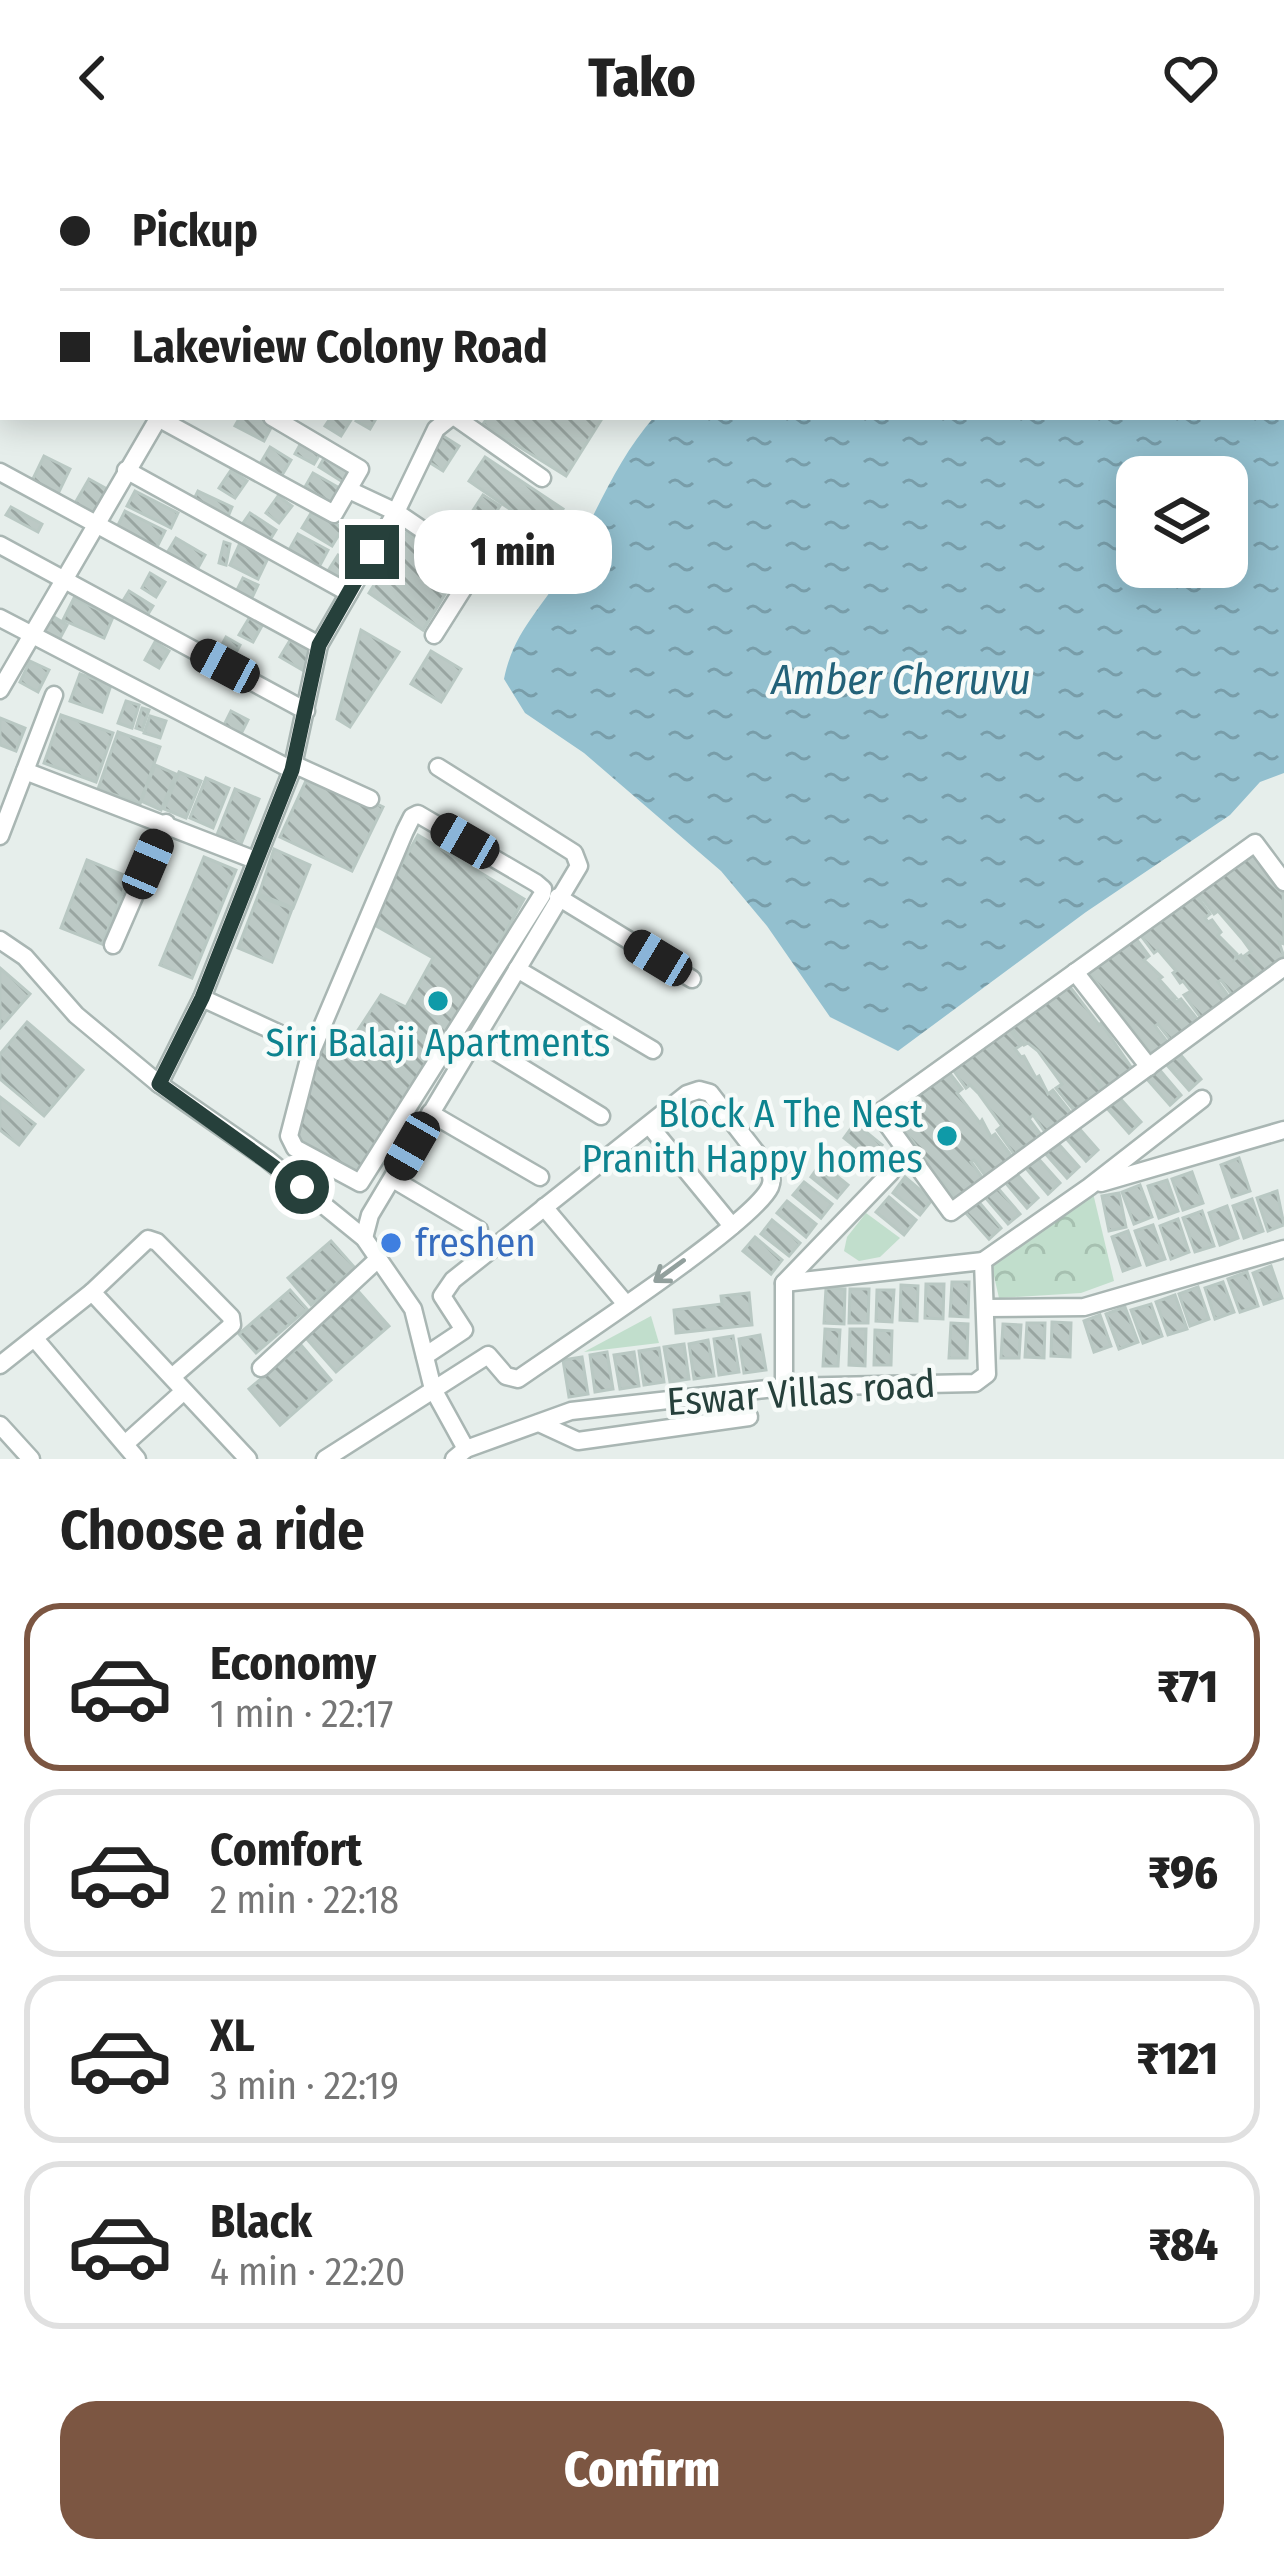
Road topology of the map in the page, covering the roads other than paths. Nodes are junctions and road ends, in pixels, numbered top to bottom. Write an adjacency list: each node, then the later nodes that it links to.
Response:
1 (157, 420): 5 (street)
2 (162, 420): 8 (street)
3 (277, 420): 8 (street)
4 (447, 421): 7 (street); 9 (street)
5 (126, 470): 10 (street); 13 (street)
6 (0, 472): 10 (street)
7 (542, 478)
8 (349, 490): 9 (street)
9 (396, 512): 13 (street); 16 (street)
10 (95, 525): 12 (street); 17 (street)
11 (0, 545): 12 (street)
12 (64, 578): 15 (street); 20 (street)
13 (349, 593): 17 (street)
14 (0, 618): 15 (street)
15 (30, 634): 18 (street); 21 (street)
16 (434, 635)
17 (319, 645): 20 (street)
18 (0, 690)
19 (54, 695): 23 (street)
20 (305, 711): 21 (street)
21 (292, 767): 24 (street); 28 (street)
22 (438, 767): 30 (street)
23 (25, 771): 25 (street); 26 (street)
24 (370, 799)
25 (4, 814): 27 (street)
26 (166, 823): 28 (street); 32 (street)
27 (0, 836)
28 (255, 860): 37 (street)
29 (1284, 882): 35 (street)
30 (558, 897): 34 (street); 36 (street)
31 (0, 940): 42 (street)
32 (113, 945)
33 (1284, 967): 41 (street)
34 (517, 969): 39 (street); 40 (street)
35 (1075, 972): 41 (street); 41 (street)
36 (692, 979)
37 (202, 998): 38 (street); 42 (street)
38 (290, 1038)
39 (475, 1039): 44 (street); 45 (street)
40 (653, 1050)
41 (1149, 1066)
42 (159, 1084): 53 (street)
43 (1202, 1099): 52 (street)
44 (430, 1113): 50 (street); 51 (street)
45 (601, 1116)
46 (649, 1125): 54 (street); 55 (street); 55 (street)
47 (1284, 1130): 52 (street)
48 (324, 1164): 48 (street); 53 (street)
49 (891, 1172): 61 (street)
50 (540, 1177)
51 (393, 1179): 56 (street); 57 (street)
52 (1089, 1187): 59 (street)
53 (308, 1191): 57 (street)
54 (544, 1207): 63 (street); 65 (street)
55 (732, 1226): 63 (street, one-way to 63)
56 (478, 1230)
57 (364, 1238): 60 (street)
58 (1284, 1249): 64 (street)
59 (983, 1262): 61 (street); 64 (street, Eswar Villas road)
60 (371, 1265): 68 (street); 70 (street)
61 (784, 1283): 72 (street)
62 (92, 1292): 66 (street); 71 (street); 71 (street)
63 (625, 1303): 67 (street)
64 (985, 1308): 72 (street, Eswar Villas road)
65 (464, 1330): 67 (street); 68 (street)
66 (36, 1340): 69 (street); 77 (street)
67 (488, 1355): 73 (street)
68 (424, 1357): 73 (street)
69 (0, 1366)
70 (261, 1368)
71 (178, 1384): 77 (street); 81 (street)
72 (784, 1387): 75 (street, Eswar Villas road)
73 (433, 1389): 78 (street); 82 (street)
74 (748, 1417): 75 (street)
75 (539, 1423): 78 (street, Eswar Villas road)
76 (0, 1425): 79 (street)
77 (124, 1444): 80 (street)
78 (460, 1454)
79 (31, 1459)
80 (137, 1459)
81 (248, 1459)
82 (325, 1459)

